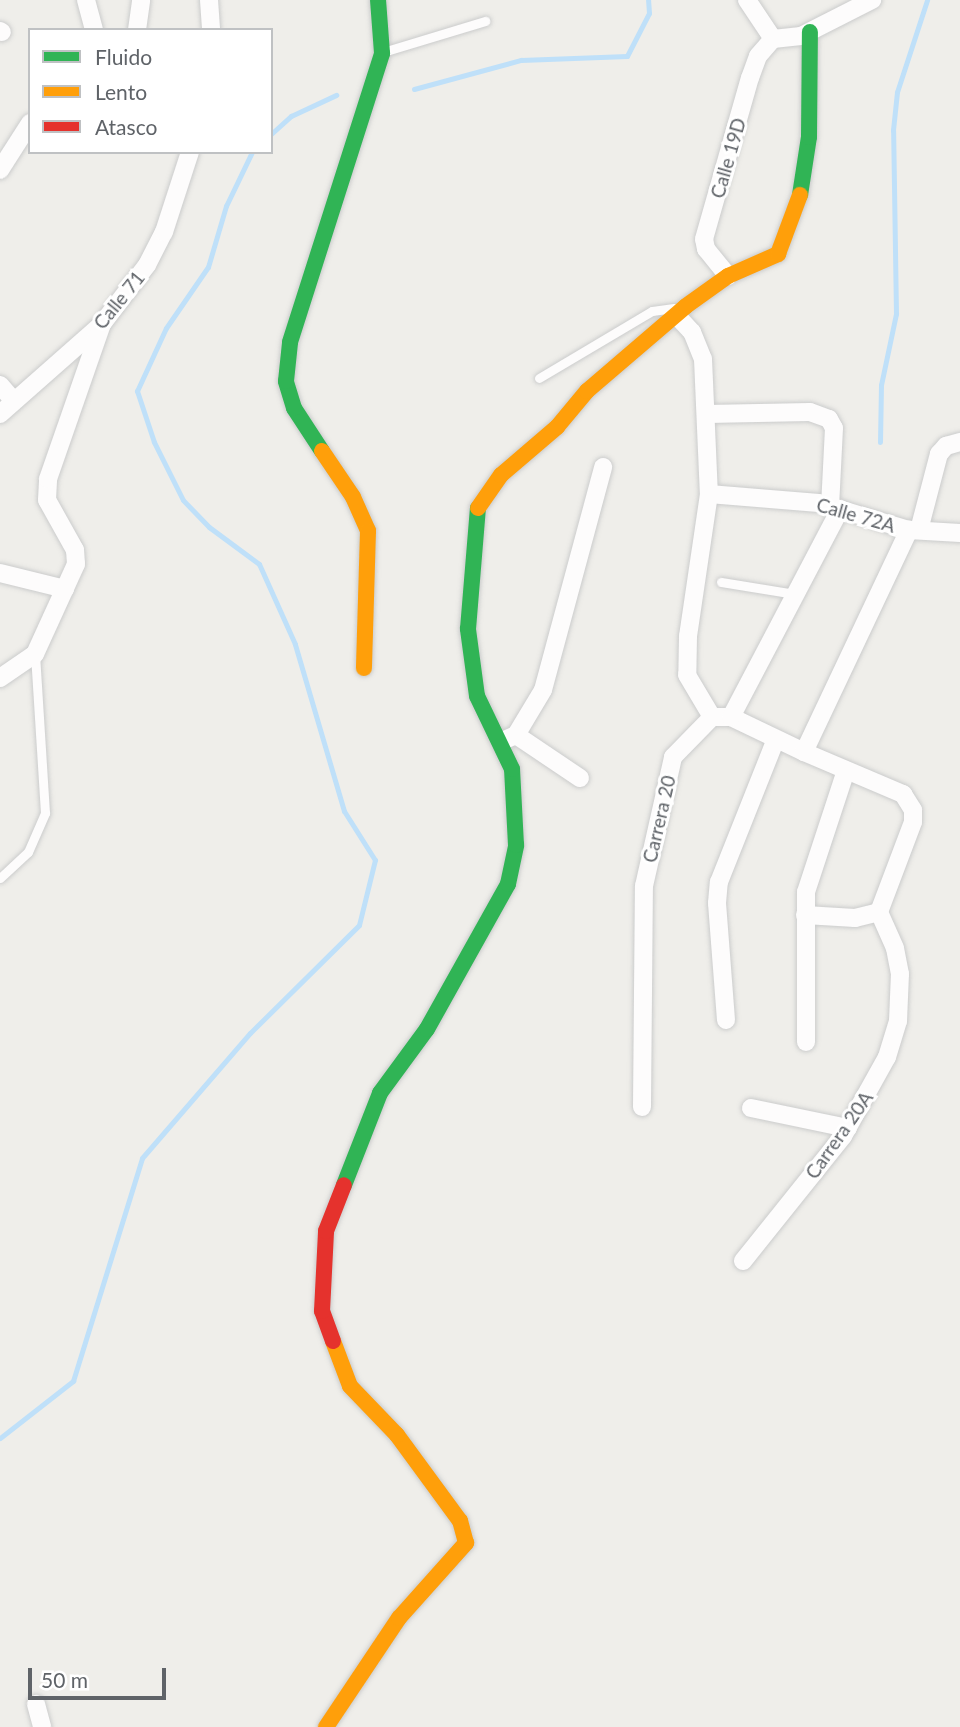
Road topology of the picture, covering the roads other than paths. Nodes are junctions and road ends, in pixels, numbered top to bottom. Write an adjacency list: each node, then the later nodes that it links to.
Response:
1 (86, 0): 8 (street)
2 (141, 0): 9 (street)
3 (209, 0): 10 (street)
4 (379, 0): 13 (street)
5 (747, 0): 12 (street)
6 (872, 0): 11 (street)
7 (485, 21): 13 (lane)
8 (91, 27)
9 (137, 28)
10 (211, 28)
11 (810, 32): 12 (street); 17 (street)
12 (773, 39): 17 (street, Calle 19D)
13 (382, 53): 36 (street)
14 (28, 126): 16 (street)
15 (189, 154): 19 (street, Calle 71)
16 (0, 170)
17 (728, 276): 18 (street)
18 (682, 311): 20 (lane); 24 (street); 40 (street)
19 (102, 324): 22 (street, Calle 71); 33 (street)
20 (539, 378)
21 (0, 385): 22 (street)
22 (14, 401): 23 (street, Calle 71)
23 (0, 414)
24 (707, 414): 27 (street); 28 (street)
25 (960, 442): 29 (street)
26 (603, 467): 40 (street)
27 (709, 494): 28 (street, Calle 72A); 38 (street)
28 (834, 507): 29 (street, Calle 72A); 34 (street)
29 (914, 530): 30 (street, Calle 72A); 42 (street)
30 (960, 533)
31 (0, 573): 33 (street)
32 (721, 582): 34 (lane)
33 (65, 589): 35 (street)
34 (795, 594): 39 (street)
35 (35, 654): 37 (street); 45 (lane)
36 (364, 668)
37 (0, 678)
38 (712, 717): 39 (street); 50 (street, Carrera 20)
39 (731, 717): 41 (street)
40 (509, 738): 44 (street); 56 (street)
41 (775, 741): 42 (street); 48 (street)
42 (804, 752): 43 (street)
43 (846, 770): 46 (street); 47 (street)
44 (580, 779)
45 (0, 878)
46 (879, 912): 47 (street); 52 (street, Carrera 20A)
47 (805, 915): 49 (street)
48 (726, 1020)
49 (806, 1042)
50 (642, 1107)
51 (751, 1108): 52 (street)
52 (848, 1128): 53 (street, Carrera 20A)
53 (743, 1261)
54 (36, 1704): 55 (street)
55 (42, 1727)
56 (326, 1727)

